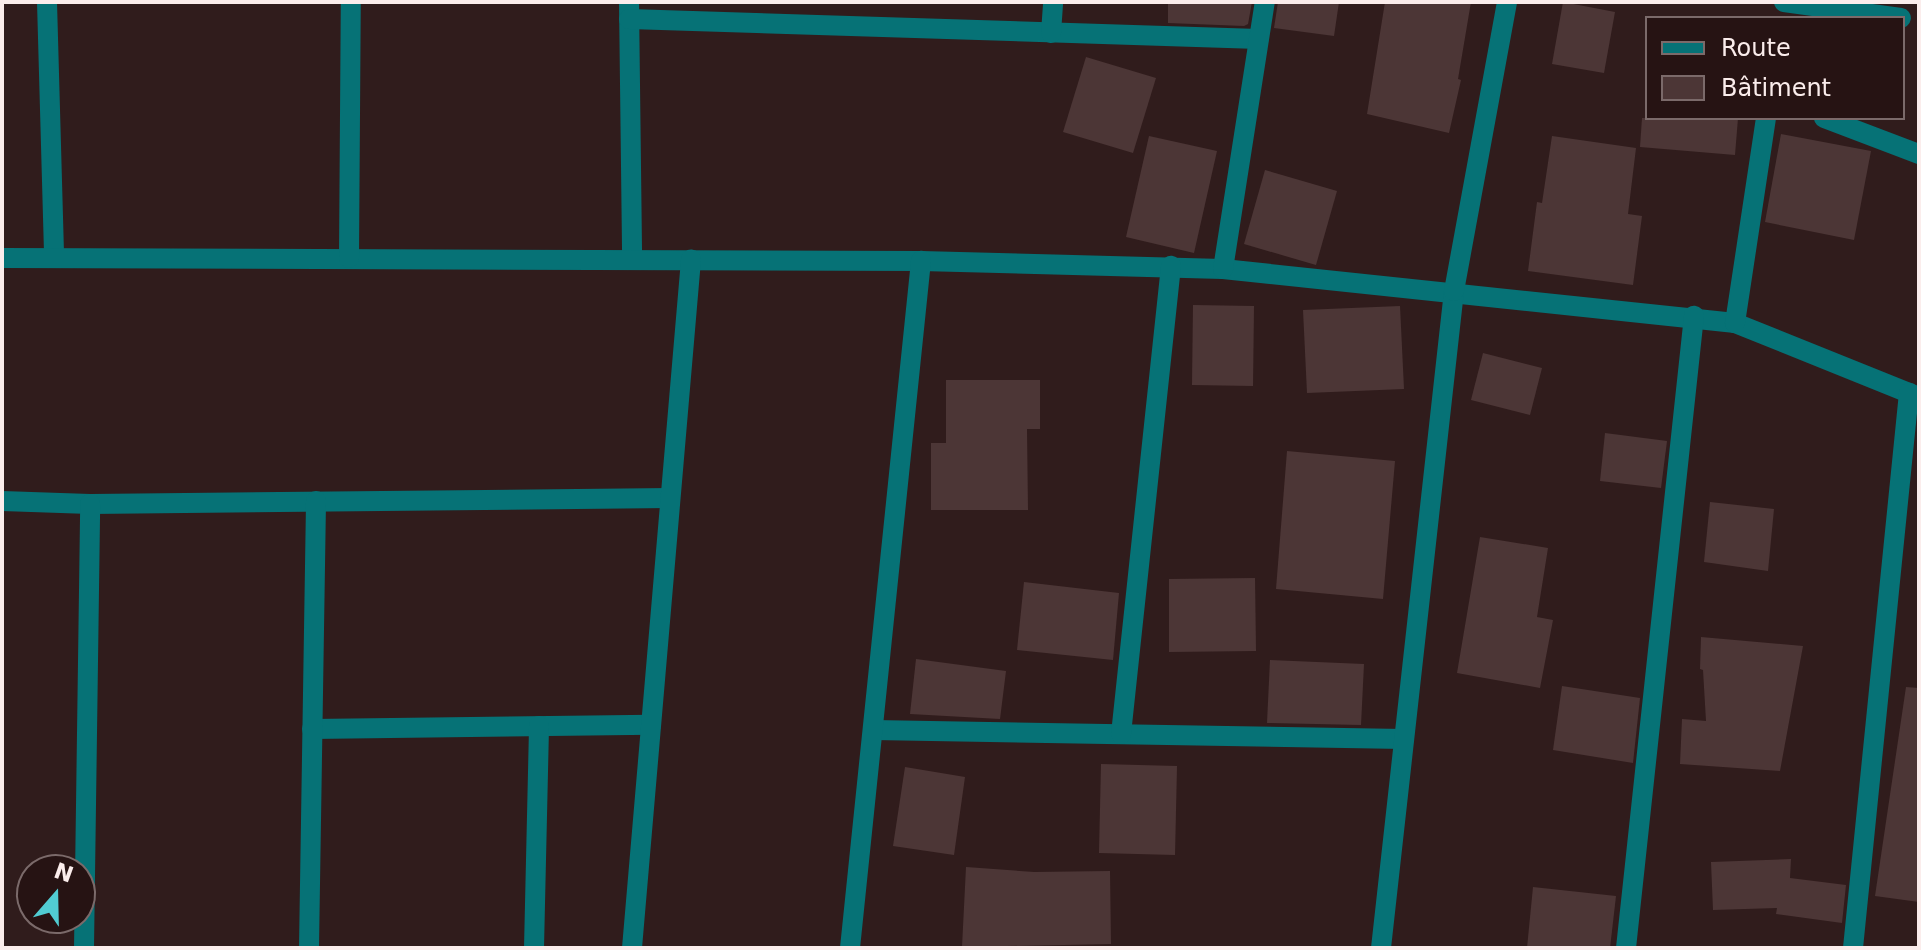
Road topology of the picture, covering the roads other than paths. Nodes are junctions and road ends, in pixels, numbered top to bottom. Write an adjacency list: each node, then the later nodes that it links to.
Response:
1 (47, 2): 14 (street)
2 (351, 2): 16 (street)
3 (1053, 2): 9 (street)
4 (1265, 2): 10 (street)
5 (1507, 2): 22 (street)
6 (1782, 2): 8 (street)
7 (629, 11): 9 (street); 17 (street)
8 (1887, 16)
9 (1051, 33): 10 (street)
10 (1259, 39): 21 (street)
11 (1766, 120): 24 (street)
12 (1829, 120): 13 (street)
13 (1919, 154)
14 (54, 257): 15 (street); 16 (street)
15 (2, 258)
16 (349, 258): 17 (street)
17 (632, 260): 18 (street)
18 (691, 260): 19 (street); 26 (street)
19 (921, 261): 20 (street); 33 (street)
20 (1171, 266): 21 (street); 34 (street)
21 (1223, 269): 22 (street)
22 (1454, 291): 23 (street); 35 (street)
23 (1694, 316): 24 (street); 42 (street)
24 (1735, 323): 25 (street)
25 (1914, 395): 43 (street)
26 (670, 498): 28 (street); 30 (street)
27 (2, 501): 29 (street)
28 (316, 501): 29 (street); 32 (street)
29 (90, 504): 36 (street)
30 (651, 725): 31 (street); 39 (street)
31 (539, 726): 32 (street); 38 (street)
32 (312, 729): 37 (street)
33 (873, 730): 34 (street); 40 (street)
34 (1121, 734): 35 (street)
35 (1404, 739): 41 (street)
36 (84, 948)
37 (309, 948)
38 (534, 948)
39 (632, 948)
40 (850, 948)
41 (1381, 948)
42 (1626, 948)
43 (1853, 948)

